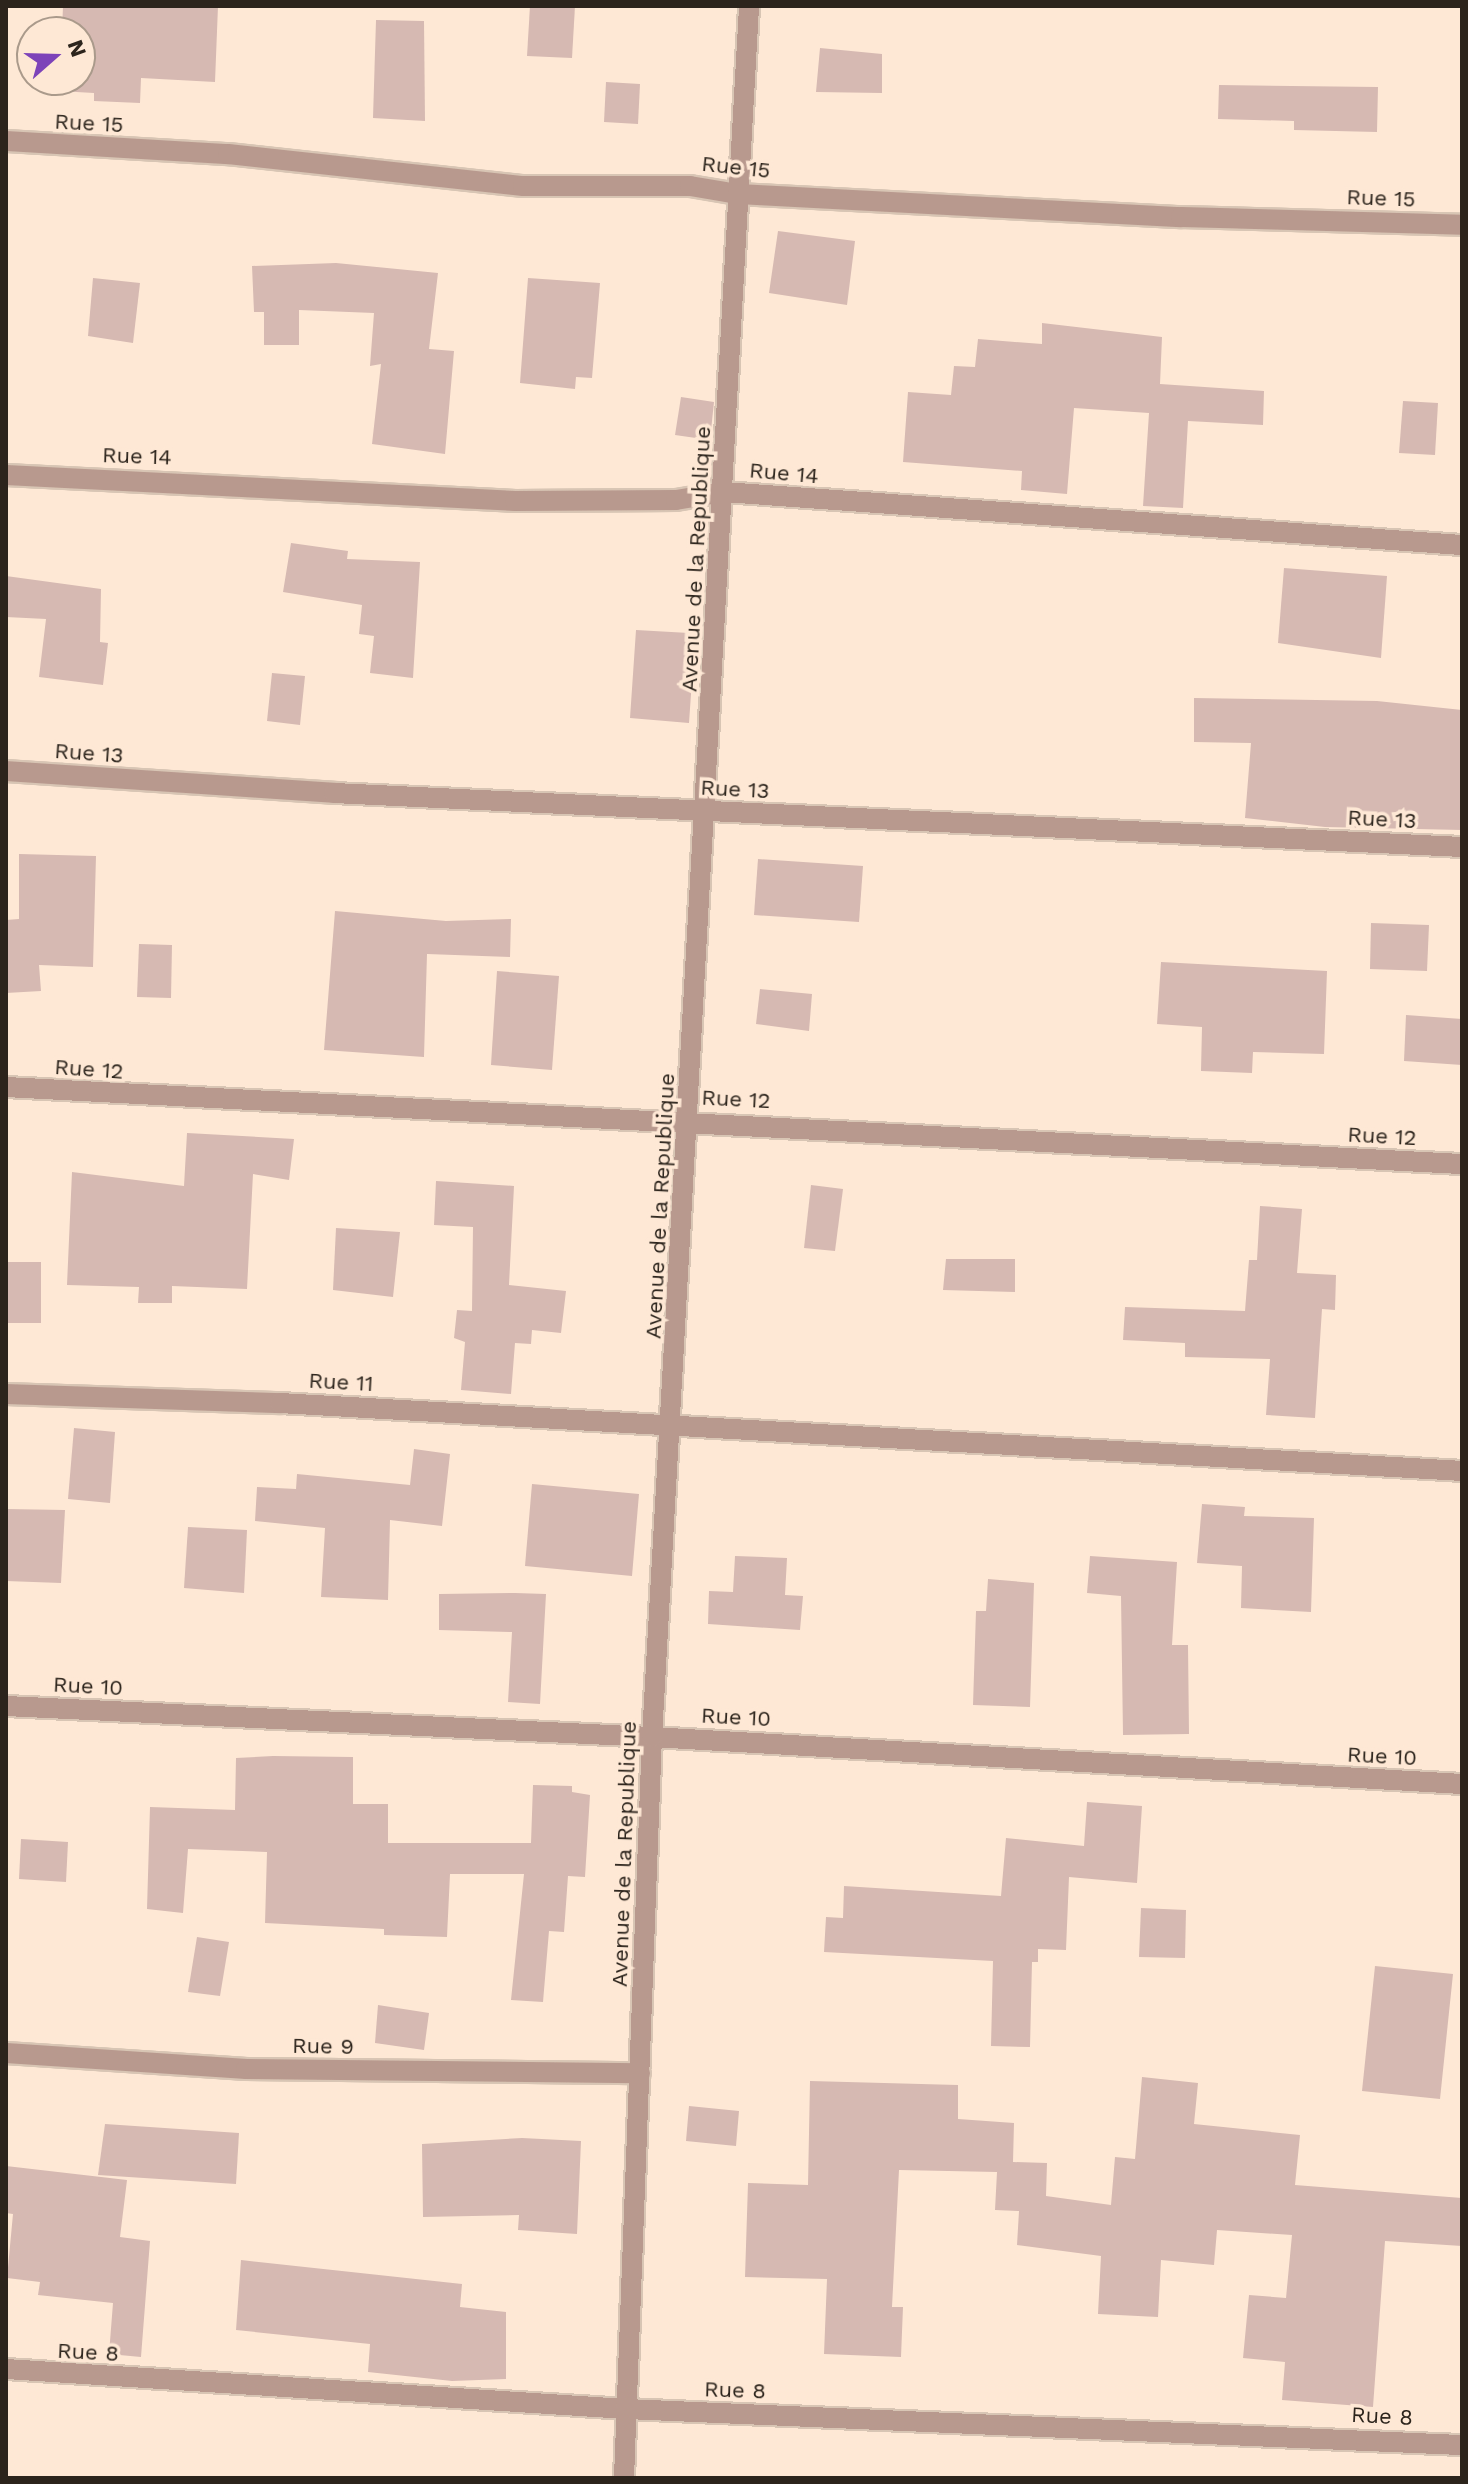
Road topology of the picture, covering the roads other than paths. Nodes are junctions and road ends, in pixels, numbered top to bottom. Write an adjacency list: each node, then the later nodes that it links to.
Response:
1 (749, 6): 3 (street, Avenue de la Republique)
2 (6, 141): 3 (street, Rue 15)
3 (738, 194): 4 (street, Rue 15); 6 (street, Avenue de la Republique)
4 (1462, 225)
5 (6, 475): 6 (street, Rue 14)
6 (724, 492): 7 (street, Rue 14); 9 (street, Avenue de la Republique)
7 (1462, 545)
8 (6, 771): 9 (street, Rue 13)
9 (707, 811): 10 (street, Rue 13); 12 (street, Avenue de la Republique)
10 (1462, 847)
11 (6, 1087): 12 (street, Rue 12)
12 (688, 1121): 13 (street, Rue 12); 15 (street, Avenue de la Republique)
13 (1462, 1164)
14 (6, 1394): 15 (street, Rue 11)
15 (672, 1423): 16 (street, Rue 11); 18 (street, Avenue de la Republique)
16 (1462, 1471)
17 (6, 1706): 18 (street, Rue 10)
18 (652, 1737): 19 (street, Rue 10); 21 (street, Avenue de la Republique)
19 (1462, 1784)
20 (6, 2053): 21 (street, Rue 9)
21 (640, 2073): 23 (street, Avenue de la Republique)
22 (6, 2369): 23 (street, Rue 8)
23 (626, 2409): 24 (street, Rue 8); 25 (street, Avenue de la Republique)
24 (1462, 2445)
25 (624, 2478)

